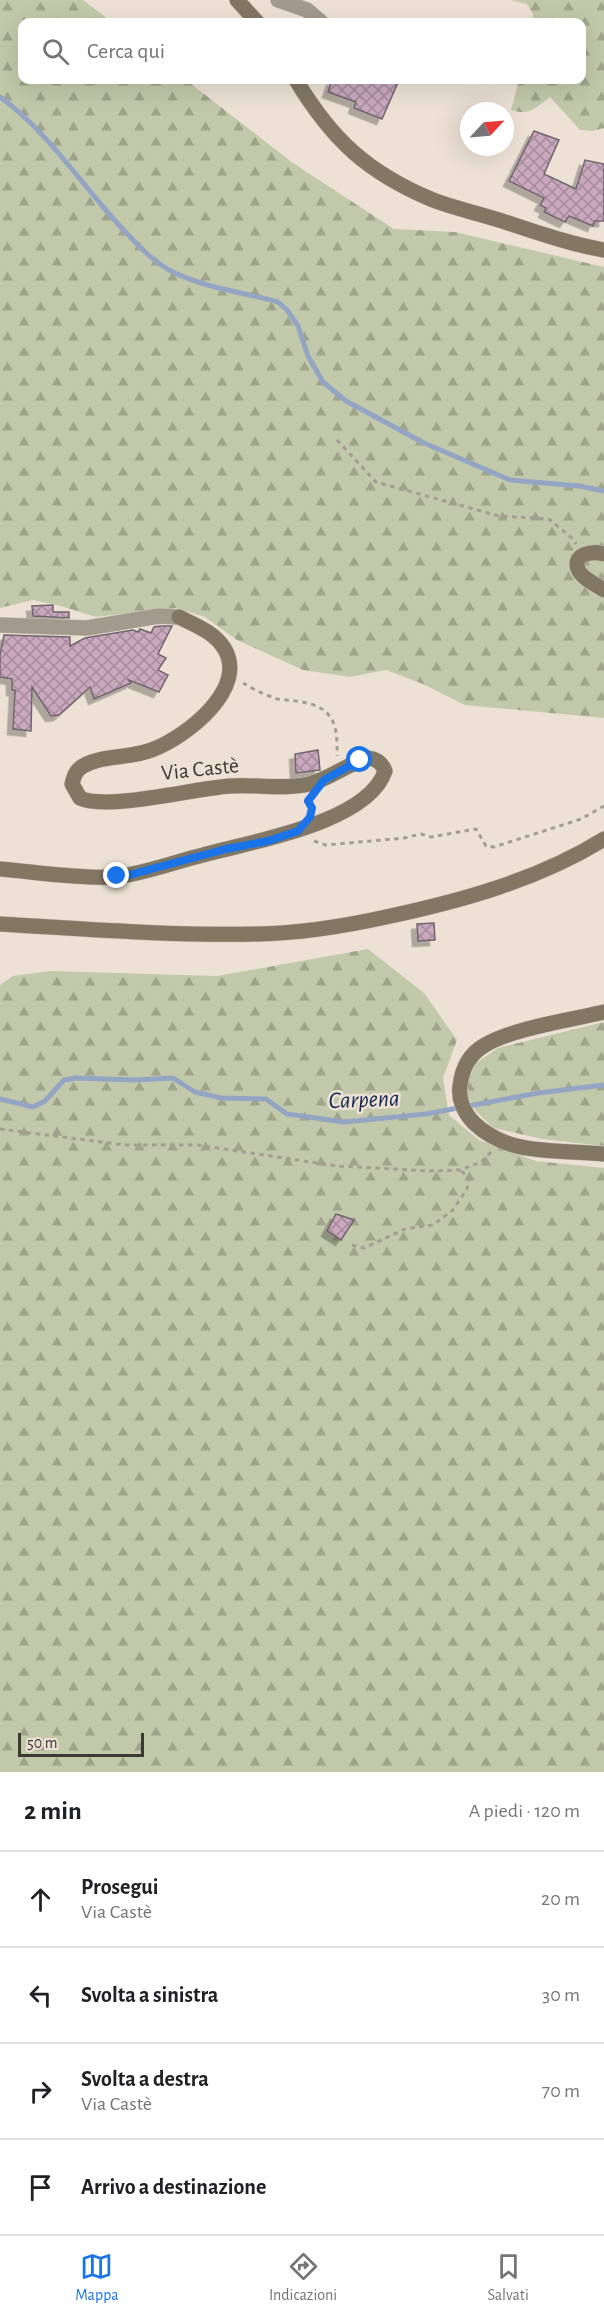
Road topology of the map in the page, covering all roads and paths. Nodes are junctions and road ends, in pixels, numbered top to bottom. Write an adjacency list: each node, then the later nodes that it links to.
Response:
1 (237, 0): 3 (street)
2 (278, 0): 4 (street)
3 (253, 18)
4 (316, 18)
5 (299, 84): 6 (street)
6 (604, 250)
7 (337, 440): 9 (path)
8 (604, 554): 9 (street)
9 (581, 557): 10 (street)
10 (604, 590)
11 (0, 625): 12 (street)
12 (230, 676): 13 (path); 13 (street, Via Castè)
13 (332, 775): 15 (street, Via Castè)
14 (604, 807): 15 (path)
15 (298, 831): 17 (street, Via Castè)
16 (604, 839): 18 (street)
17 (0, 870)
18 (0, 924)
19 (604, 1012): 21 (street)
20 (0, 1129): 23 (path)
21 (501, 1143): 22 (street); 23 (path)
22 (604, 1154)
23 (460, 1170): 24 (path)
24 (352, 1245)

